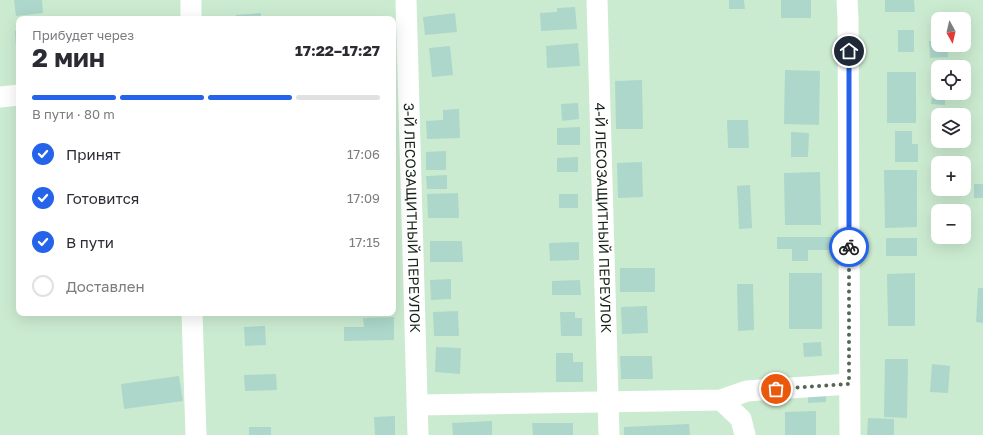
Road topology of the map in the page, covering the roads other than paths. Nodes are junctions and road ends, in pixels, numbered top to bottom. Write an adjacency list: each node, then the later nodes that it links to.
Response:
1 (191, 0): 5 (street)
2 (406, 0): 12 (street, 3-Й ЛЕСОЗАЩИТНЫЙ ПЕРЕУЛОК)
3 (596, 0): 11 (street, 4-Й ЛЕСОЗАЩИТНЫЙ ПЕРЕУЛОК)
4 (847, 0): 9 (street)
5 (191, 16)
6 (16, 95): 7 (street)
7 (0, 97)
8 (192, 316): 13 (street)
9 (849, 384): 10 (street); 17 (street)
10 (721, 400): 11 (street); 16 (street)
11 (608, 402): 12 (street); 15 (street, 4-Й ЛЕСОЗАЩИТНЫЙ ПЕРЕУЛОК)
12 (417, 405): 14 (street, 3-Й ЛЕСОЗАЩИТНЫЙ ПЕРЕУЛОК)
13 (196, 435)
14 (418, 435)
15 (609, 435)
16 (744, 435)
17 (850, 435)

